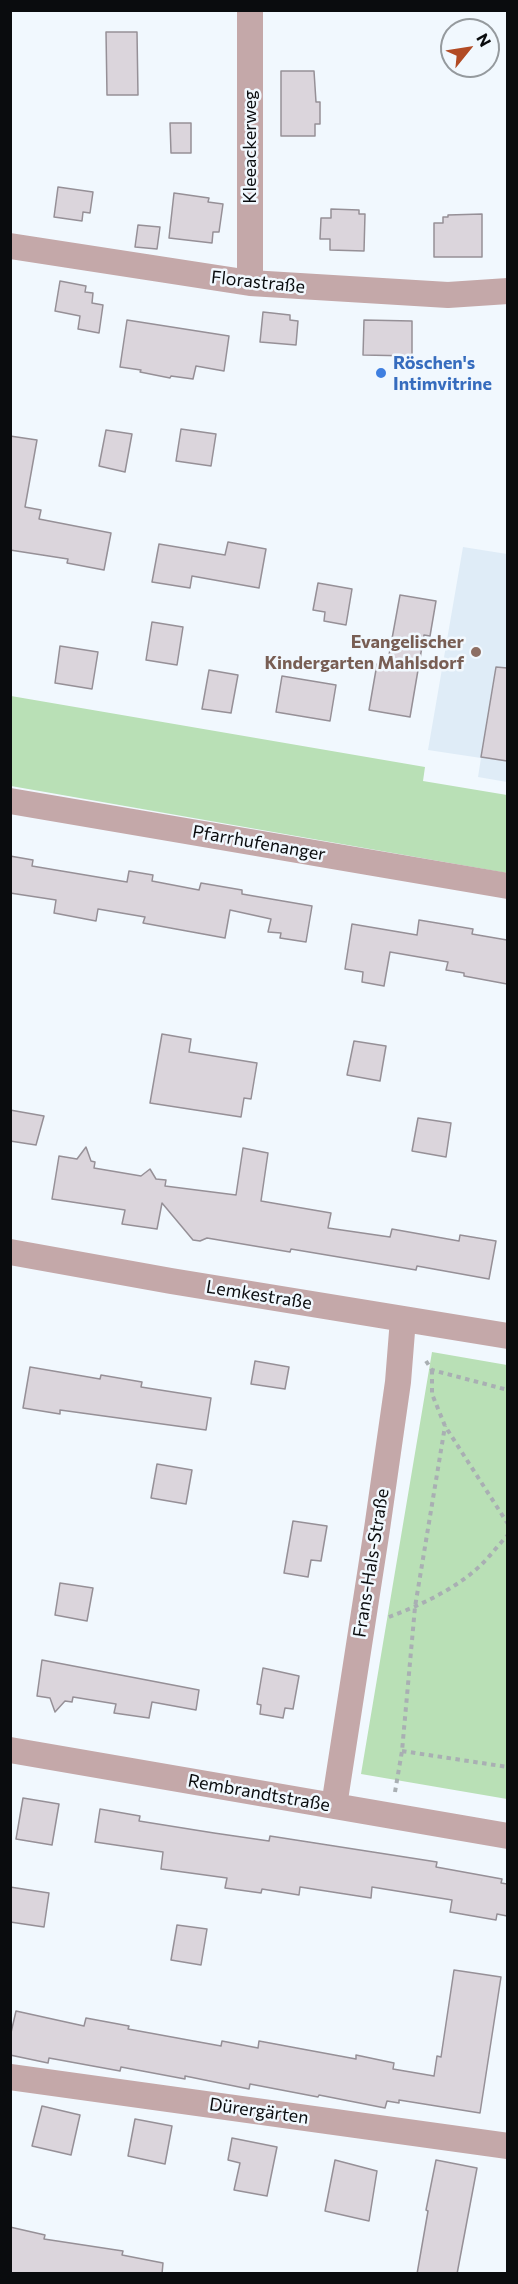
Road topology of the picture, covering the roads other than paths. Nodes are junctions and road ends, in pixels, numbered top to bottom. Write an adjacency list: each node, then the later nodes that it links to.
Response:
1 (250, 10): 3 (street, Kleeackerweg)
2 (10, 246): 3 (street, Florastraße)
3 (250, 283): 4 (street, Florastraße)
4 (507, 291)
5 (10, 801): 6 (street, Pfarrhufenanger)
6 (507, 886)
7 (10, 1252): 8 (street, Lemkestraße)
8 (403, 1319): 9 (street, Lemkestraße); 11 (street, Frans-Hals-Straße)
9 (507, 1336)
10 (10, 1750): 11 (street, Rembrandtstraße)
11 (334, 1806): 12 (street, Rembrandtstraße)
12 (507, 1836)
13 (10, 2077): 14 (street, Dürergärten)
14 (507, 2146)

